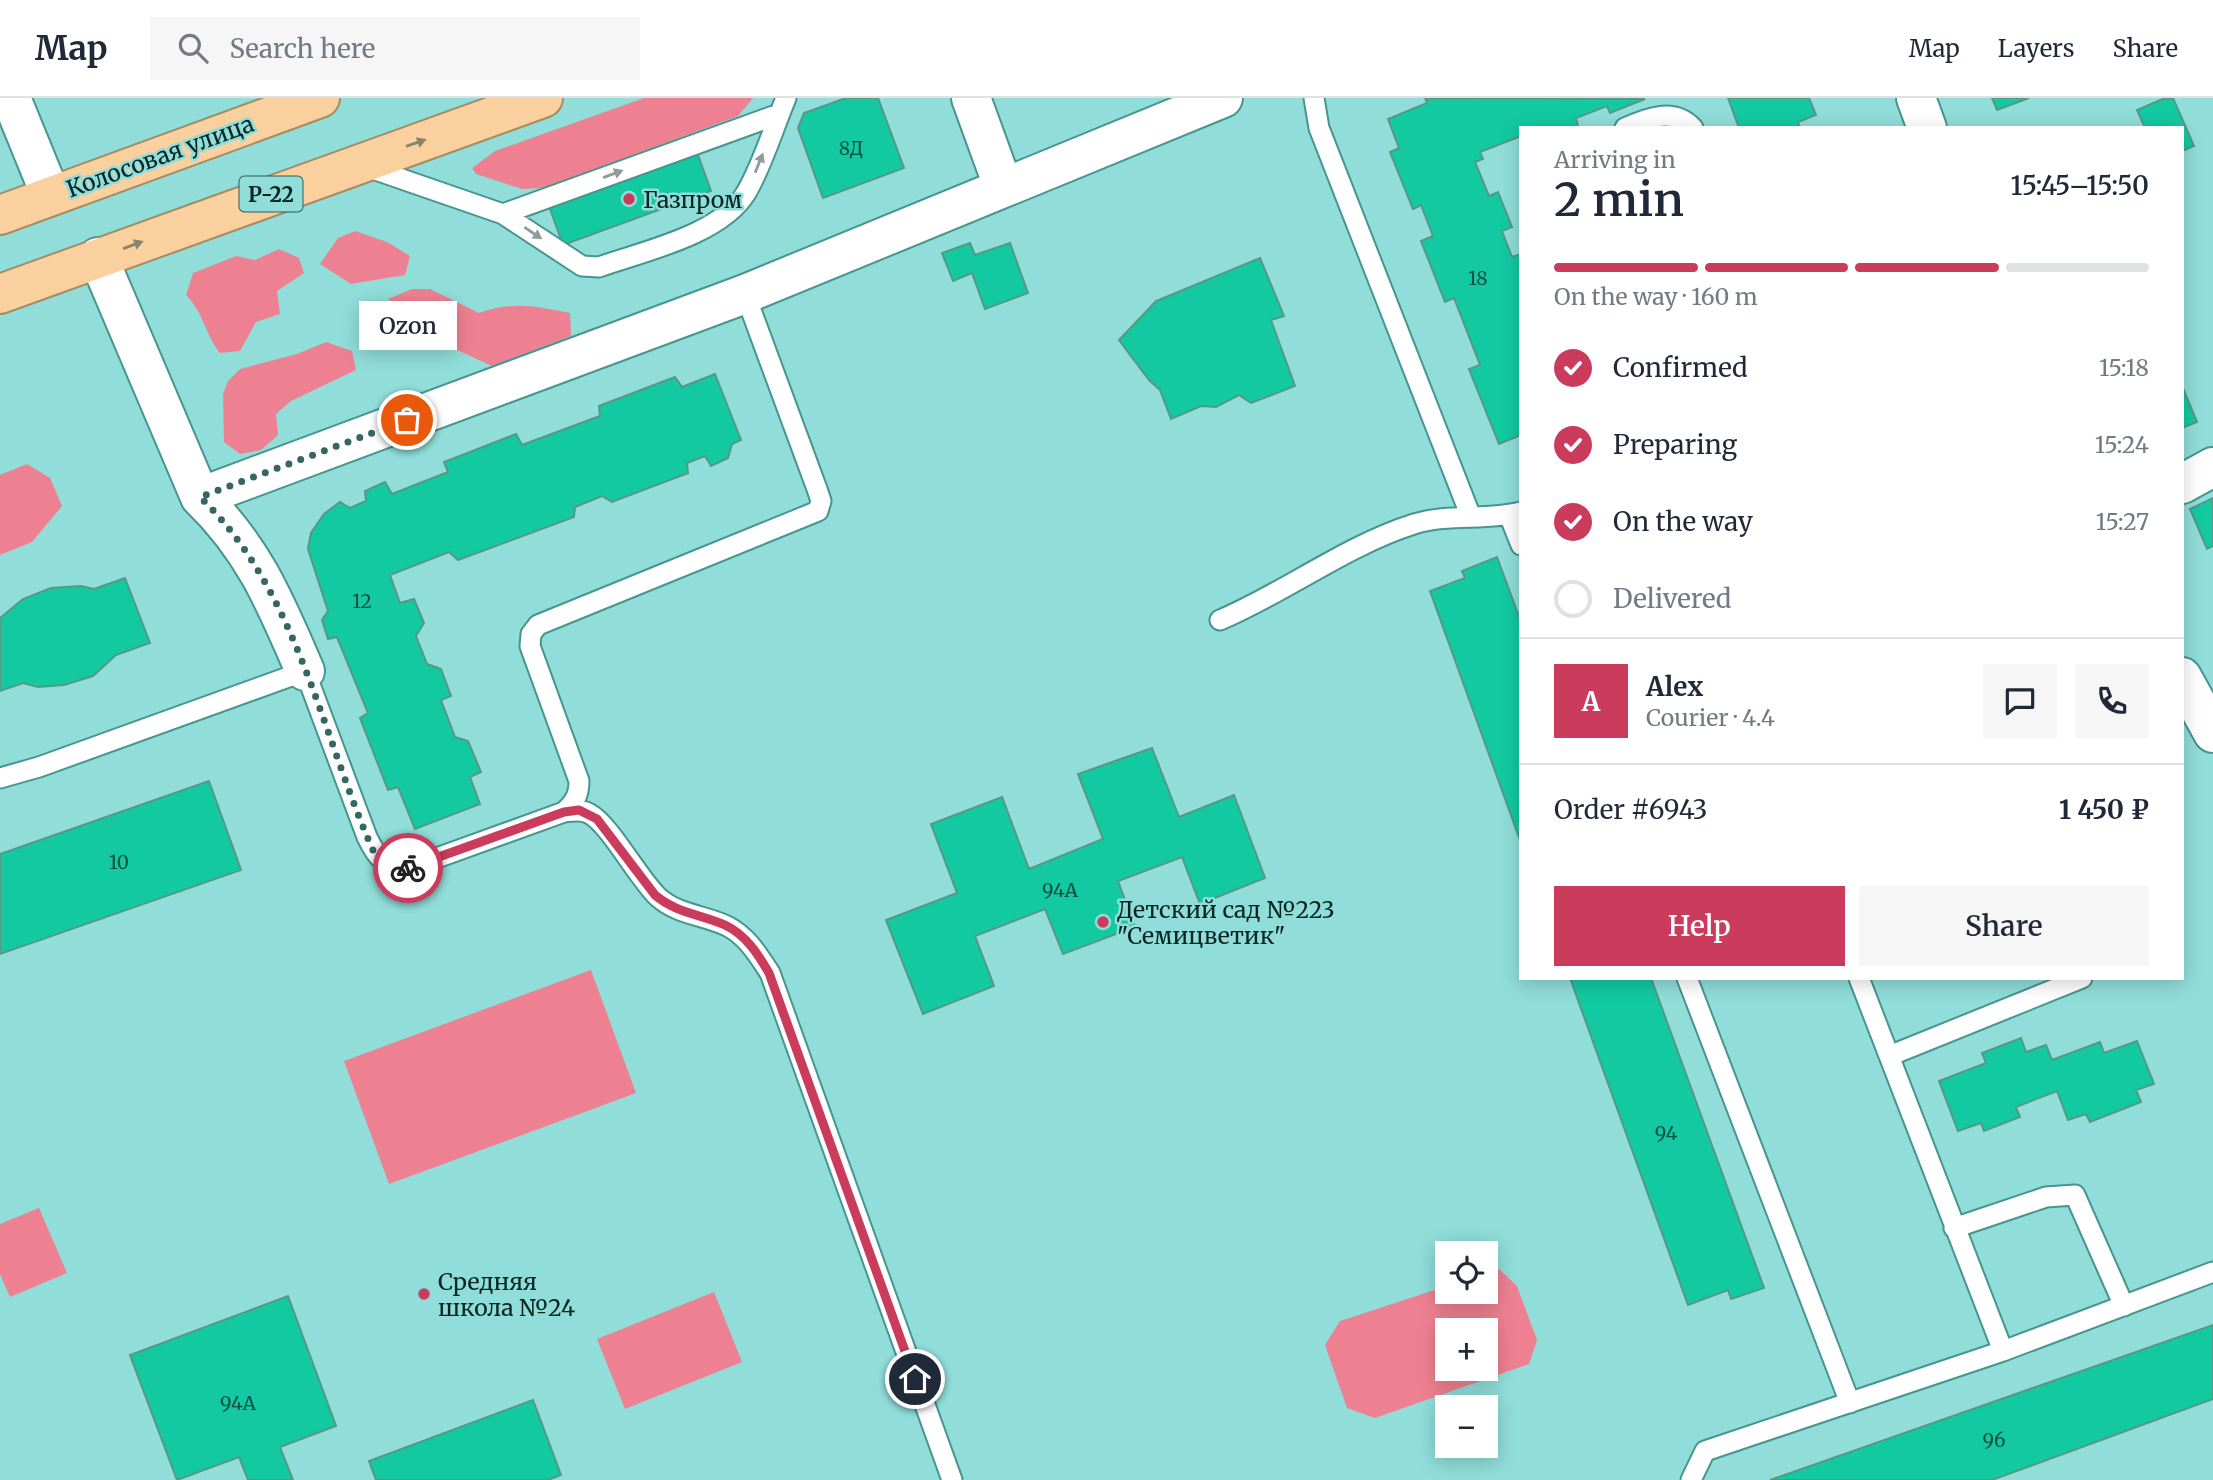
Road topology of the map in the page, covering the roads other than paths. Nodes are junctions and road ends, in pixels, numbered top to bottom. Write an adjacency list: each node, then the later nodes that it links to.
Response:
1 (11, 98): 14 (street)
2 (320, 98): 14 (highway, Колосовая улица)
3 (543, 98): 12 (highway, Р-22, one-way to 3)
4 (971, 98): 13 (street)
5 (1223, 98): 13 (street)
6 (1314, 98): 24 (lane)
7 (1916, 98): 11 (street)
8 (783, 106): 15 (lane, one-way to 8); 15 (lane, one-way to 8)
9 (1632, 126): 10 (lane)
10 (1691, 126)
11 (1926, 126)
12 (356, 164): 15 (lane); 17 (highway, Р-22, one-way to 12)
13 (1003, 186): 19 (street)
14 (51, 196): 16 (highway, Колосовая улица)
15 (503, 214)
16 (0, 215)
17 (98, 257): 18 (highway, Р-22); 22 (street)
18 (0, 294)
19 (745, 294): 22 (street); 31 (lane)
20 (2213, 467): 21 (street)
21 (2184, 483)
22 (200, 497): 27 (street)
23 (1515, 513): 24 (lane); 25 (lane)
24 (1471, 517): 26 (lane)
25 (1519, 534)
26 (1220, 620)
27 (305, 671): 30 (lane); 31 (lane)
28 (2184, 681): 29 (street)
29 (2213, 733)
30 (0, 778)
31 (564, 812): 41 (lane)
32 (1688, 980): 40 (lane)
33 (1860, 980): 35 (lane)
34 (2077, 980): 35 (lane)
35 (1889, 1056): 36 (lane)
36 (1954, 1228): 38 (lane); 39 (lane)
37 (2213, 1272): 38 (lane)
38 (2124, 1306): 39 (lane)
39 (2003, 1351): 40 (lane)
40 (1850, 1403): 42 (lane)
41 (952, 1480)
42 (1691, 1480)

